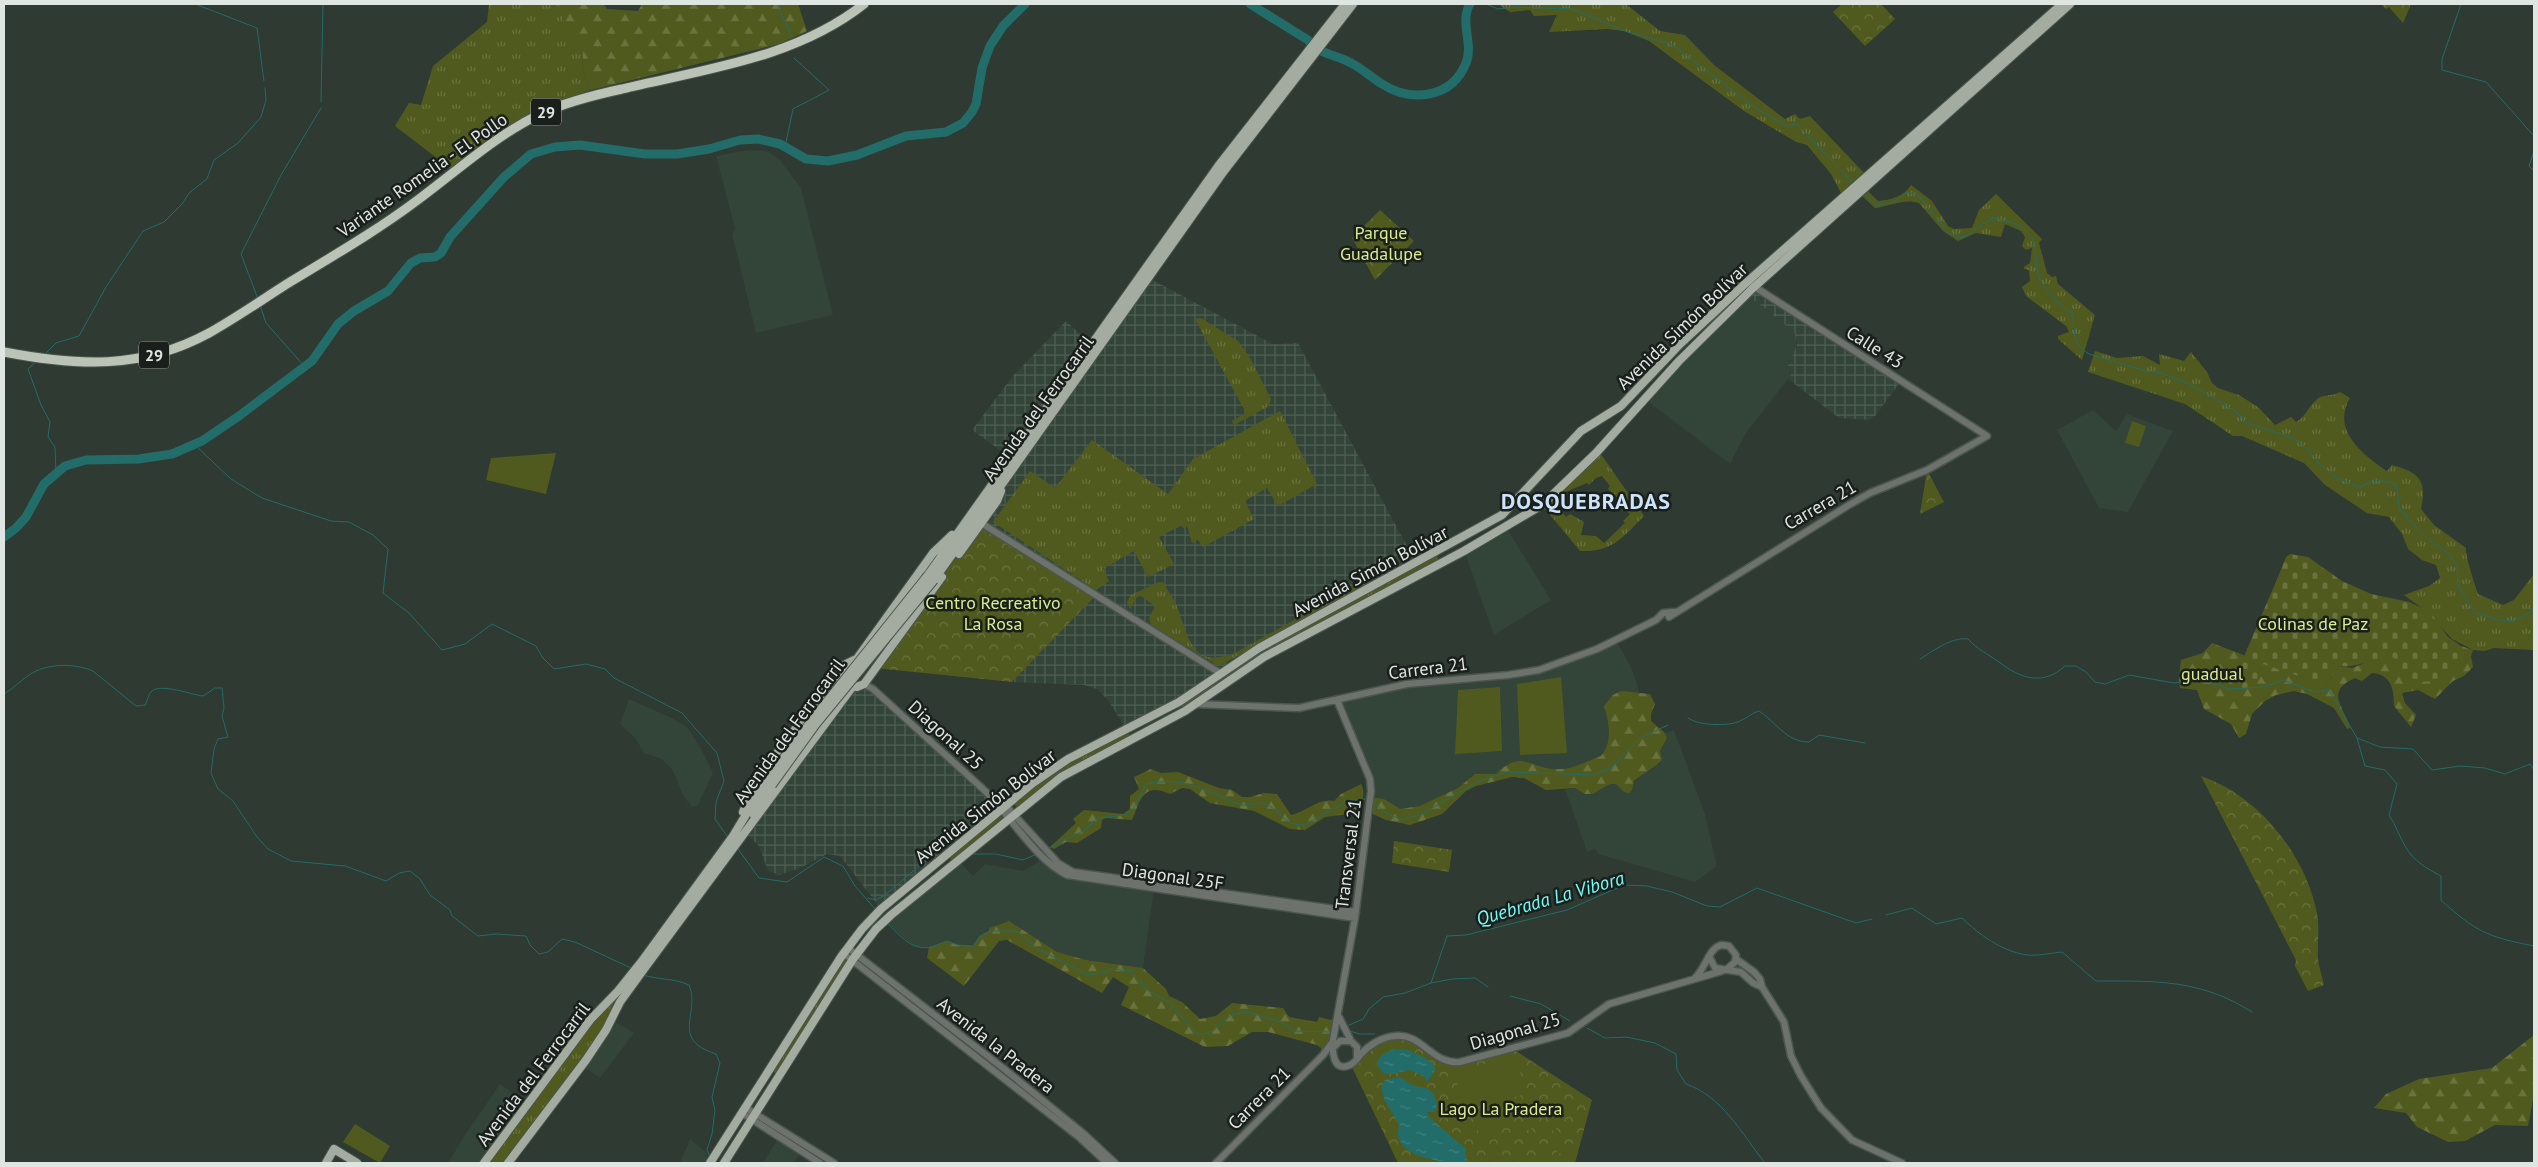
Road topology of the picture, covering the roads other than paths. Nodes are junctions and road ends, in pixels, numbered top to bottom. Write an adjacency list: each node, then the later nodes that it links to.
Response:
1 (864, 4): 11 (highway, Variante Romelia - El Pollo / 29)
2 (1345, 4): 6 (main road, Avenida del Ferrocarril)
3 (1353, 4): 6 (main road, Avenida del Ferrocarril)
4 (2062, 4): 8 (main road, Avenida Simón Bolívar)
5 (2070, 4): 8 (main road, Avenida Simón Bolívar)
6 (1324, 38): 7 (main road, Avenida del Ferrocarril)
7 (1310, 56): 13 (main road, Avenida del Ferrocarril); 14 (main road, Avenida del Ferrocarril)
8 (1864, 184): 9 (main road, Avenida Simón Bolívar)
9 (1852, 194): 10 (main road, Avenida Simón Bolívar); 10 (main road, Avenida Simón Bolívar)
10 (1750, 285): 12 (street, Calle 43); 19 (main road, Avenida Simón Bolívar); 23 (main road, Avenida Simón Bolívar)
11 (4, 352)
12 (1987, 436): 22 (street, Carrera 21)
13 (1005, 480): 15 (main road); 16 (main road, Avenida del Ferrocarril)
14 (964, 524): 16 (main road, Avenida del Ferrocarril); 17 (main road)
15 (980, 524): 19 (street); 20 (main road)
16 (931, 578): 24 (main road, Avenida del Ferrocarril, bridge)
17 (856, 660): 18 (main road); 20 (main road)
18 (843, 668): 21 (main road); 27 (main road)
19 (1220, 673): 25 (main road, Avenida Simón Bolívar)
20 (866, 680): 21 (main road); 25 (street, Diagonal 25)
21 (852, 686): 28 (main road)
22 (1337, 700): 23 (street, Carrera 21); 30 (street, Transversal 21)
23 (1195, 704): 26 (main road, Avenida Simón Bolívar)
24 (770, 782): 27 (main road, Avenida del Ferrocarril); 28 (main road, Avenida del Ferrocarril)
25 (1002, 806): 26 (street, Diagonal 25); 31 (main road, Avenida Simón Bolívar)
26 (1011, 816): 30 (street, Diagonal 25F); 32 (main road, Avenida Simón Bolívar)
27 (740, 826): 29 (main road)
28 (748, 830): 29 (main road)
29 (736, 838): 36 (main road, Avenida del Ferrocarril)
30 (1356, 915): 39 (street, Transversal 21)
31 (845, 951): 32 (street); 46 (main road, Avenida Simón Bolívar)
32 (855, 956): 47 (main road, Avenida Simón Bolívar); 56 (street, Avenida la Pradera); 57 (street, Avenida la Pradera)
33 (1710, 958): 34 (street); 35 (street); 37 (street)
34 (1736, 958): 35 (street); 38 (street)
35 (1724, 970): 37 (street, Diagonal 25); 38 (street)
36 (633, 978): 51 (main road, Avenida del Ferrocarril); 52 (main road, Avenida del Ferrocarril)
37 (1692, 980): 42 (street, Diagonal 25)
38 (1762, 987): 59 (street)
39 (1339, 1017): 40 (street, Transversal 21); 41 (street)
40 (1333, 1040): 43 (street, Transversal 21); 44 (street, Carrera 21)
41 (1352, 1042): 42 (street, Diagonal 25); 43 (street); 45 (street)
42 (1375, 1043): 45 (street, Diagonal 25)
43 (1332, 1052): 44 (street); 45 (street)
44 (1323, 1055): 58 (street, Carrera 21)
45 (1357, 1059)
46 (744, 1110): 47 (street); 48 (main road, Avenida Simón Bolívar)
47 (754, 1117): 53 (main road, Avenida Simón Bolívar); 54 (street); 55 (street)
48 (712, 1160)
49 (326, 1163): 50 (main road)
50 (357, 1163)
51 (484, 1163)
52 (508, 1163)
53 (724, 1163)
54 (820, 1163)
55 (834, 1163)
56 (1107, 1163)
57 (1115, 1163)
58 (1216, 1163)
59 (1902, 1163)

